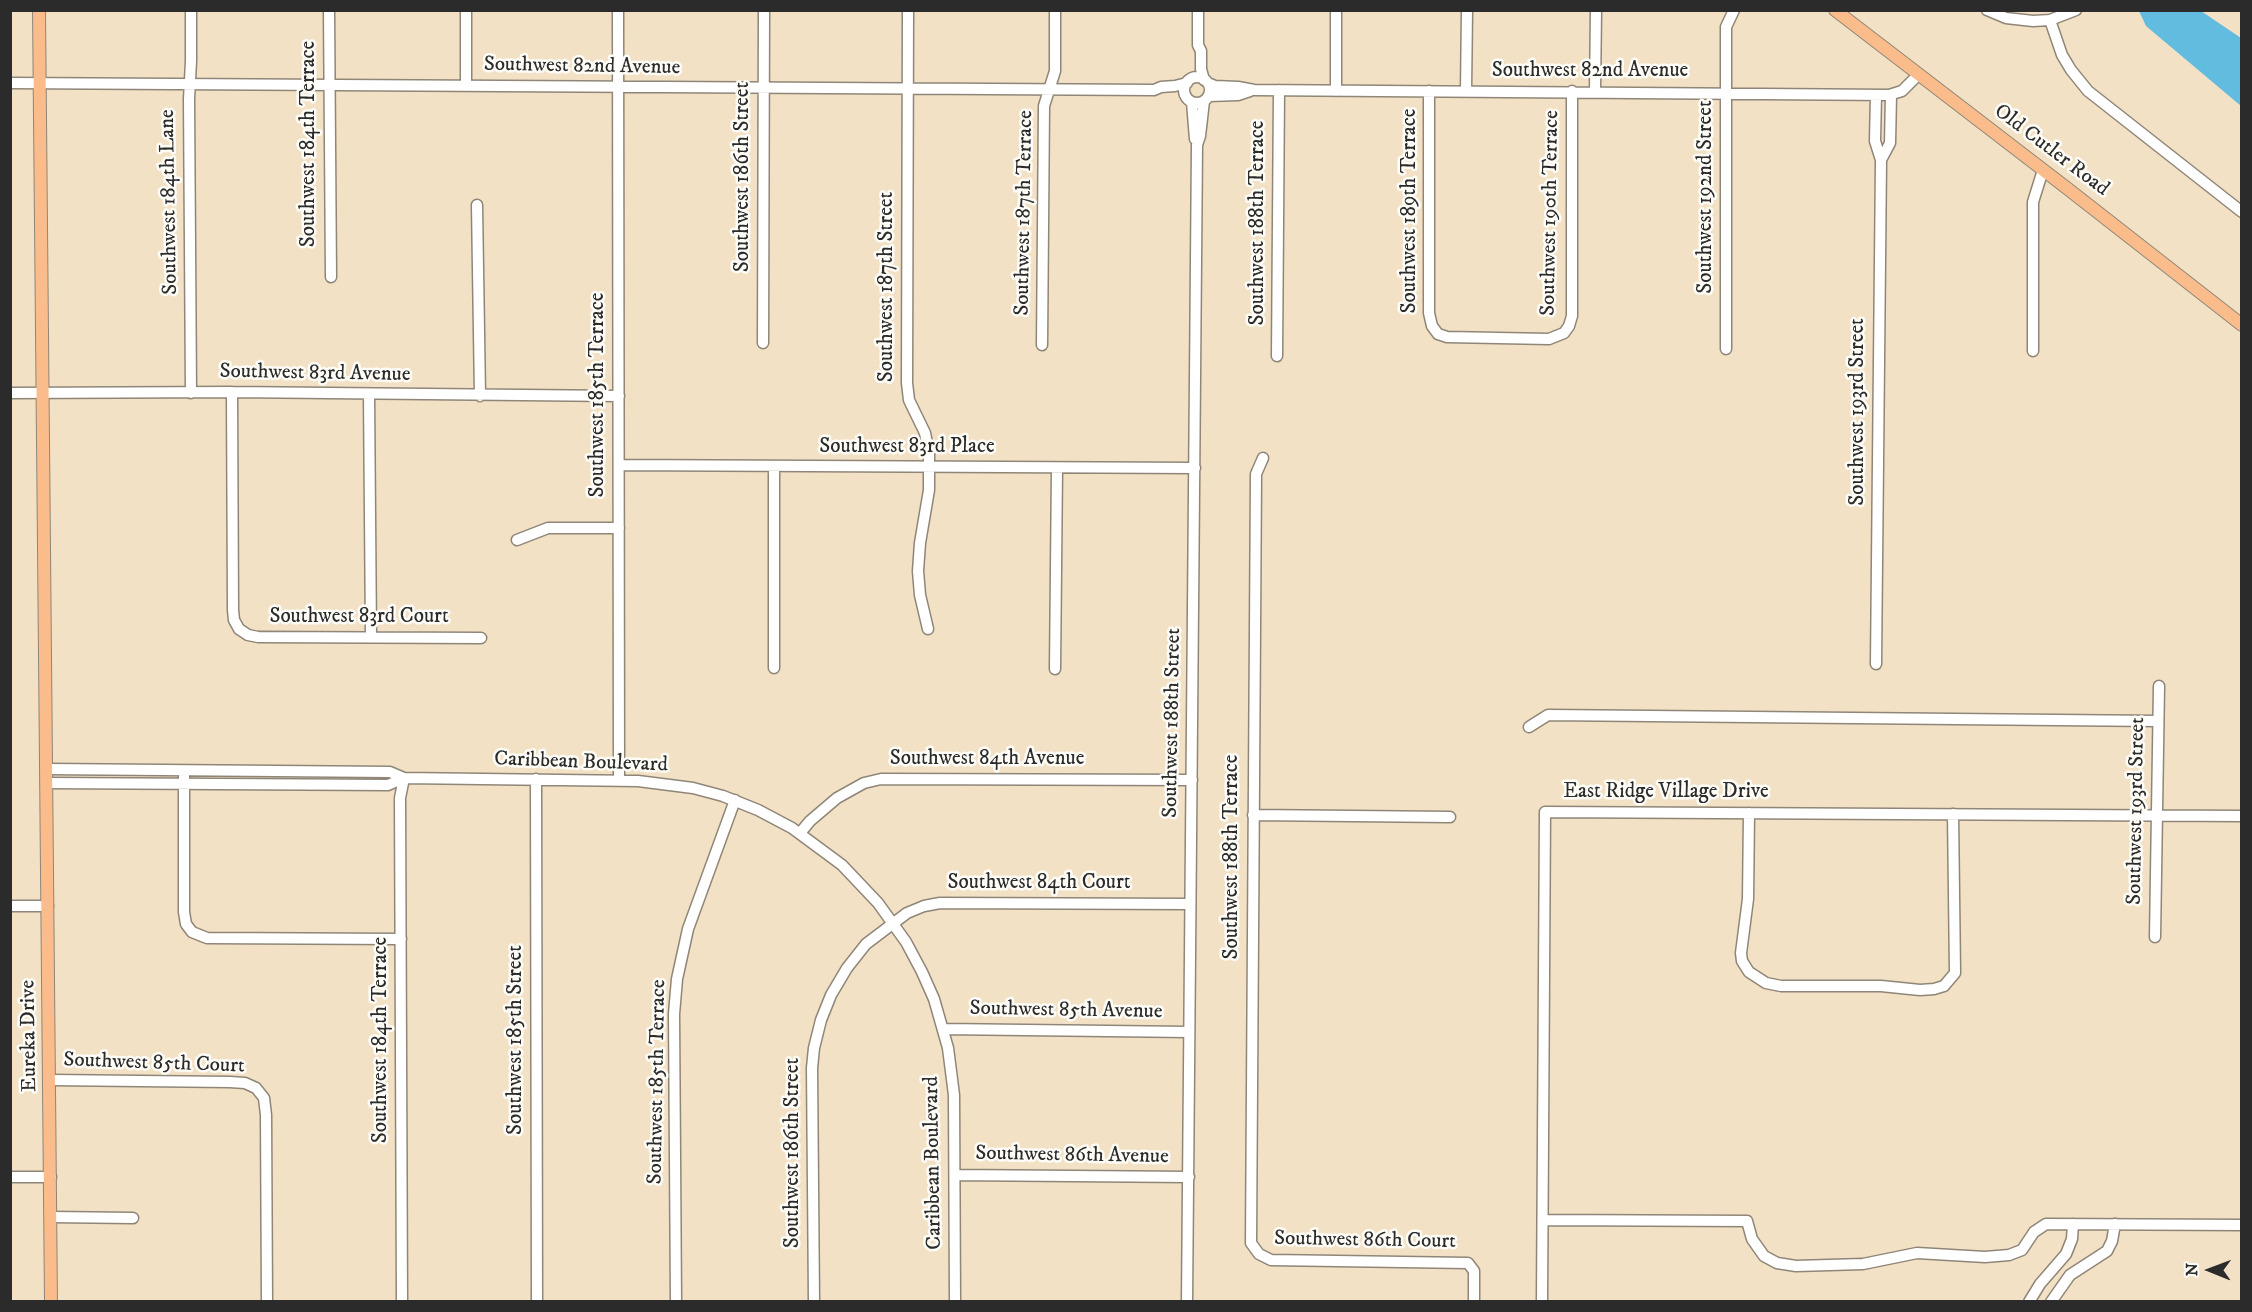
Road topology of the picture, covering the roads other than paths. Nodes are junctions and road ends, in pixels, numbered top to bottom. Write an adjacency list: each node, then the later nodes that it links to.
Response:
1 (39, 10): 21 (main road, Eureka Drive)
2 (190, 10): 24 (street, Southwest 184th Lane)
3 (329, 10): 25 (street, Southwest 184th Terrace)
4 (466, 10): 26 (street)
5 (618, 10): 27 (street, Southwest 185th Terrace)
6 (764, 10): 28 (street, Southwest 186th Street)
7 (908, 10): 29 (street, Southwest 187th Street)
8 (1055, 10): 30 (street, Southwest 187th Terrace)
9 (1198, 10): 18 (street)
10 (1336, 10): 35 (street)
11 (1467, 10): 36 (street)
12 (1596, 10): 38 (street)
13 (1734, 10): 39 (street, Southwest 192nd Street)
14 (1835, 10): 19 (main road, Old Cutler Road)
15 (1987, 10): 17 (street)
16 (2076, 10): 17 (street)
17 (2050, 20): 50 (street)
18 (1198, 45): 20 (street); 22 (street)
19 (1918, 75): 41 (street); 48 (main road, Old Cutler Road)
20 (1190, 81): 22 (street, Southwest 82nd Avenue); 31 (street, Southwest 82nd Avenue); 42 (street)
21 (40, 82): 23 (street, Southwest 82nd Avenue); 24 (street, Southwest 82nd Avenue); 59 (main road, Eureka Drive)
22 (1206, 82): 32 (street, Southwest 82nd Avenue); 43 (street)
23 (10, 83)
24 (189, 83): 25 (street, Southwest 82nd Avenue); 62 (street, Southwest 184th Lane)
25 (329, 84): 26 (street, Southwest 82nd Avenue); 51 (street, Southwest 184th Terrace)
26 (466, 85): 27 (street, Southwest 82nd Avenue)
27 (618, 86): 28 (street, Southwest 82nd Avenue); 65 (street, Southwest 185th Terrace)
28 (763, 88): 29 (street, Southwest 82nd Avenue); 54 (street, Southwest 186th Street)
29 (908, 90): 30 (street, Southwest 82nd Avenue); 69 (street, Southwest 187th Street)
30 (1049, 90): 31 (street, Southwest 82nd Avenue); 55 (street, Southwest 187th Terrace)
31 (1154, 90): 42 (street, Southwest 82nd Avenue)
32 (1254, 90): 33 (street, Southwest 82nd Avenue); 43 (street, Southwest 82nd Avenue)
33 (1279, 90): 35 (street, Southwest 82nd Avenue); 58 (street, Southwest 188th Terrace)
34 (1430, 90): 35 (street, Southwest 82nd Avenue); 36 (street, Southwest 82nd Avenue); 53 (street, Southwest 189th Terrace)
35 (1336, 91)
36 (1466, 91): 37 (street, Southwest 82nd Avenue)
37 (1572, 91): 38 (street, Southwest 82nd Avenue); 53 (street, Southwest 190th Terrace)
38 (1595, 91): 39 (street, Southwest 82nd Avenue)
39 (1725, 93): 40 (street, Southwest 82nd Avenue); 56 (street, Southwest 192nd Street)
40 (1876, 95): 41 (street, Southwest 82nd Avenue); 44 (street, Southwest 193rd Street)
41 (1891, 95): 45 (street, Southwest 193rd Street)
42 (1189, 99): 43 (street, Southwest 82nd Avenue); 46 (street, Southwest 188th Street)
43 (1206, 99): 46 (street, Southwest 188th Street)
44 (1875, 132): 45 (street); 47 (street, Southwest 193rd Street)
45 (1891, 132): 47 (street, Southwest 193rd Street)
46 (1197, 145): 71 (street, Southwest 188th Street)
47 (1881, 160): 77 (street, Southwest 193rd Street)
48 (2043, 170): 52 (main road, Old Cutler Road); 57 (street)
49 (477, 205): 64 (street)
50 (2241, 212)
51 (331, 277)
52 (2241, 325)
53 (1564, 333)
54 (763, 343)
55 (1042, 345)
56 (1726, 349)
57 (2033, 351)
58 (1277, 356)
59 (42, 392): 61 (street, Southwest 83rd Avenue); 62 (street, Southwest 83rd Avenue); 83 (main road, Eureka Drive)
60 (232, 392): 62 (street, Southwest 83rd Avenue); 63 (street, Southwest 83rd Avenue); 75 (street, Southwest 83rd Court)
61 (10, 393)
62 (192, 393)
63 (369, 394): 64 (street, Southwest 83rd Avenue); 75 (street)
64 (480, 396): 65 (street, Southwest 83rd Avenue)
65 (619, 396): 67 (street, Southwest 185th Terrace)
66 (1263, 458): 94 (street, Southwest 188th Terrace)
67 (619, 465): 68 (street, Southwest 83rd Place); 72 (street, Southwest 185th Terrace)
68 (774, 466): 69 (street, Southwest 83rd Place); 78 (street)
69 (929, 468): 70 (street, Southwest 83rd Place); 74 (street, Southwest 187th Street)
70 (1057, 468): 71 (street, Southwest 83rd Place); 79 (street)
71 (1195, 468): 88 (street, Southwest 188th Street)
72 (619, 528): 73 (street); 87 (street, Southwest 185th Terrace)
73 (517, 540)
74 (928, 629)
75 (371, 637): 76 (street, Southwest 83rd Court)
76 (481, 638)
77 (1876, 664)
78 (774, 668)
79 (1055, 669)
80 (2159, 686): 81 (street, Southwest 193rd Street)
81 (2158, 721): 82 (street); 95 (street, Southwest 193rd Street)
82 (1529, 727)
83 (46, 769): 84 (street); 89 (main road, Eureka Drive)
84 (184, 771): 85 (street); 90 (street)
85 (404, 778): 86 (street, Caribbean Boulevard); 90 (street, Caribbean Boulevard); 104 (street, Southwest 184th Terrace)
86 (536, 779): 87 (street, Caribbean Boulevard); 126 (street, Southwest 185th Street)
87 (619, 780): 91 (street, Caribbean Boulevard)
88 (1192, 780): 98 (street, Southwest 84th Avenue); 99 (street, Southwest 188th Street)
89 (46, 783): 90 (street, Caribbean Boulevard); 101 (main road, Eureka Drive)
90 (184, 783): 104 (street)
91 (735, 800): 98 (street, Caribbean Boulevard); 127 (street, Southwest 185th Terrace)
92 (1749, 813): 93 (street, East Ridge Village Drive); 93 (street); 114 (street, East Ridge Village Drive)
93 (1953, 814): 95 (street, East Ridge Village Drive)
94 (1253, 815): 97 (street); 118 (street, Southwest 188th Terrace)
95 (2156, 816): 96 (street, East Ridge Village Drive); 103 (street, Southwest 193rd Street)
96 (2241, 816)
97 (1450, 817)
98 (800, 833): 102 (street, Caribbean Boulevard)
99 (1190, 904): 102 (street, Southwest 84th Court); 106 (street, Southwest 188th Street)
100 (10, 906): 101 (street)
101 (48, 906): 107 (main road, Eureka Drive)
102 (893, 923): 105 (street, Caribbean Boulevard); 128 (street, Southwest 186th Street)
103 (2155, 937)
104 (401, 939): 125 (street, Southwest 184th Terrace)
105 (943, 1029): 106 (street, Southwest 85th Avenue); 108 (street, Caribbean Boulevard)
106 (1189, 1032): 111 (street, Southwest 188th Street)
107 (50, 1080): 110 (main road, Eureka Drive); 124 (street, Southwest 85th Court)
108 (955, 1174): 111 (street, Southwest 86th Avenue); 129 (street, Caribbean Boulevard)
109 (10, 1177): 110 (street)
110 (51, 1177): 112 (main road, Eureka Drive)
111 (1189, 1177): 130 (street, Southwest 188th Street)
112 (51, 1218): 113 (street); 123 (main road, Eureka Drive)
113 (133, 1218)
114 (1543, 1220): 115 (street); 132 (street, East Ridge Village Drive)
115 (2073, 1224): 116 (street); 119 (street)
116 (2115, 1224): 117 (street); 120 (street)
117 (2241, 1225)
118 (1258, 1254): 131 (street, Southwest 86th Court)
119 (2061, 1260): 120 (street); 121 (street)
120 (2074, 1272): 122 (street)
121 (2037, 1288): 122 (street); 133 (street)
122 (2052, 1300)
123 (51, 1302)
124 (267, 1302)
125 (402, 1302)
126 (537, 1302)
127 (676, 1302)
128 (814, 1302)
129 (955, 1302)
130 (1187, 1302)
131 (1474, 1302)
132 (1542, 1302)
133 (2029, 1302)

